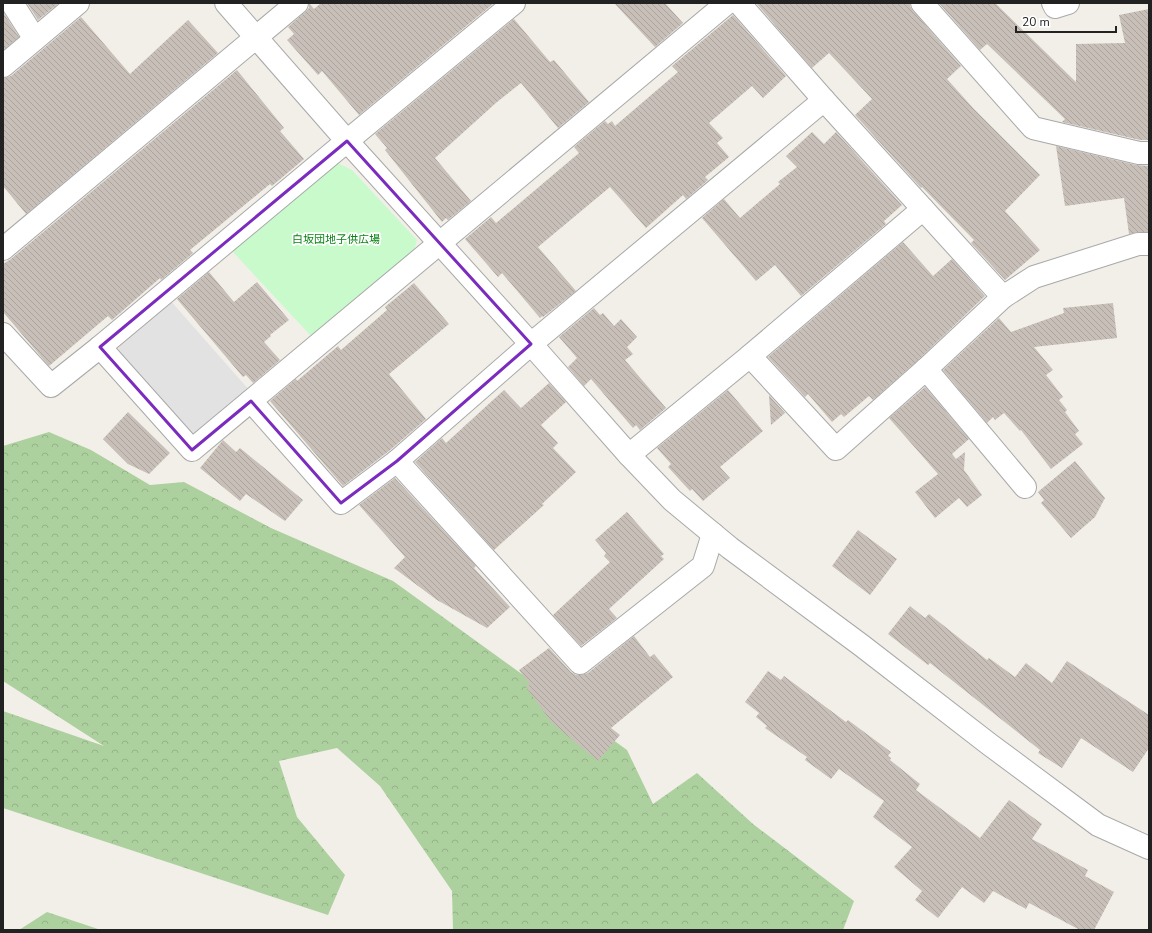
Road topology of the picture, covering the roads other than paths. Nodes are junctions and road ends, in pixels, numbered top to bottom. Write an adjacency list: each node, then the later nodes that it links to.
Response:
1 (12, 3): 12 (street)
2 (78, 3): 12 (street)
3 (226, 3): 11 (street)
4 (298, 3): 11 (street)
5 (514, 3): 15 (street)
6 (727, 3): 18 (street)
7 (739, 3): 14 (street)
8 (922, 3): 16 (street)
9 (1053, 3): 10 (street)
10 (1068, 3)
11 (257, 37): 15 (street); 20 (street)
12 (35, 39): 13 (street)
13 (3, 66)
14 (824, 100): 17 (street); 23 (street)
15 (347, 141): 18 (street); 24 (street)
16 (1149, 153)
17 (923, 209): 21 (street); 25 (street)
18 (440, 243): 23 (street); 27 (street)
19 (1149, 244): 21 (street)
20 (3, 250)
21 (1003, 297): 26 (street)
22 (3, 334): 24 (street)
23 (531, 344): 28 (street); 29 (street)
24 (100, 347): 27 (street)
25 (750, 356): 26 (street); 28 (street)
26 (926, 369): 30 (street)
27 (251, 401): 29 (street)
28 (629, 455): 31 (street)
29 (396, 461): 31 (street)
30 (1025, 487)
31 (713, 534): 32 (street)
32 (1149, 848)

